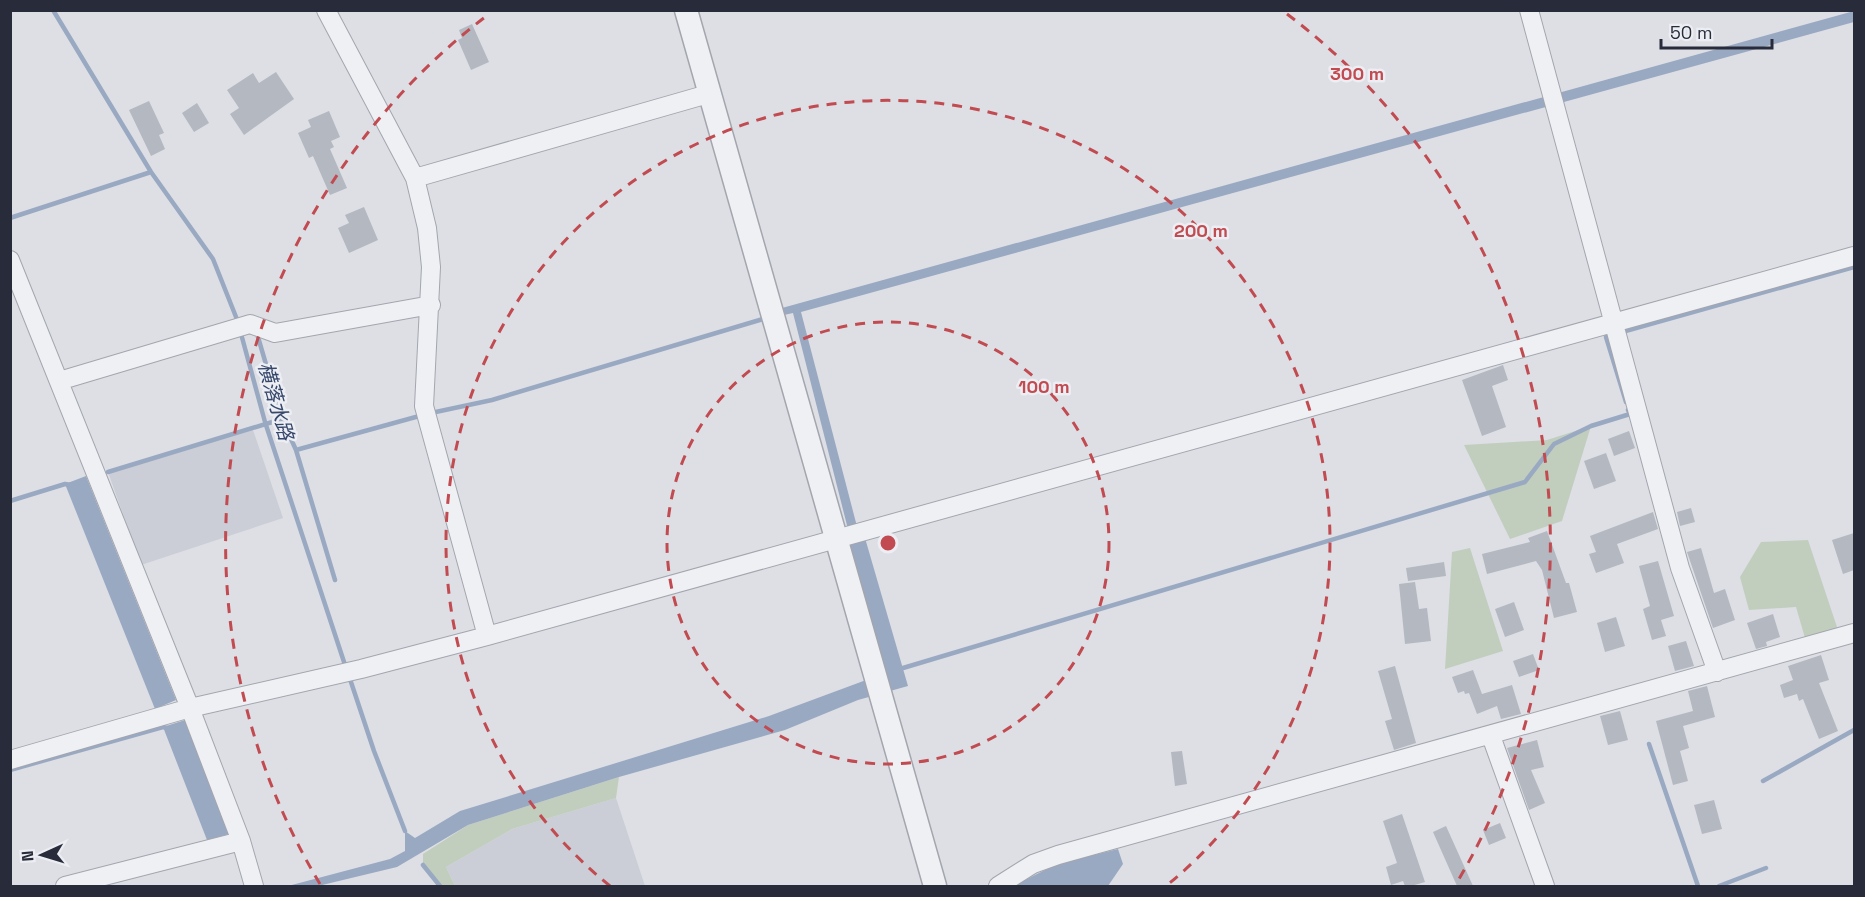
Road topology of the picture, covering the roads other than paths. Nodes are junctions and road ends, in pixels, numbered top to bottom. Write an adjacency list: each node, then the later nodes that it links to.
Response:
1 (326, 10): 5 (street)
2 (686, 10): 4 (street)
3 (1528, 10): 10 (street)
4 (708, 94): 5 (street); 12 (street)
5 (415, 178): 9 (street)
6 (1854, 256): 10 (street)
7 (10, 260): 8 (street)
8 (15, 284): 11 (street)
9 (431, 305): 11 (street); 14 (street)
10 (1617, 331): 12 (street); 15 (street)
11 (59, 381): 16 (street)
12 (835, 538): 14 (street); 22 (street)
13 (1854, 633): 15 (street)
14 (487, 636): 16 (street)
15 (1717, 672): 17 (street)
16 (190, 708): 18 (street); 19 (street)
17 (1491, 736): 23 (street); 24 (street)
18 (10, 760)
19 (241, 841): 20 (street); 21 (street)
20 (65, 886)
21 (254, 886)
22 (935, 886)
23 (998, 886)
24 (1545, 886)

